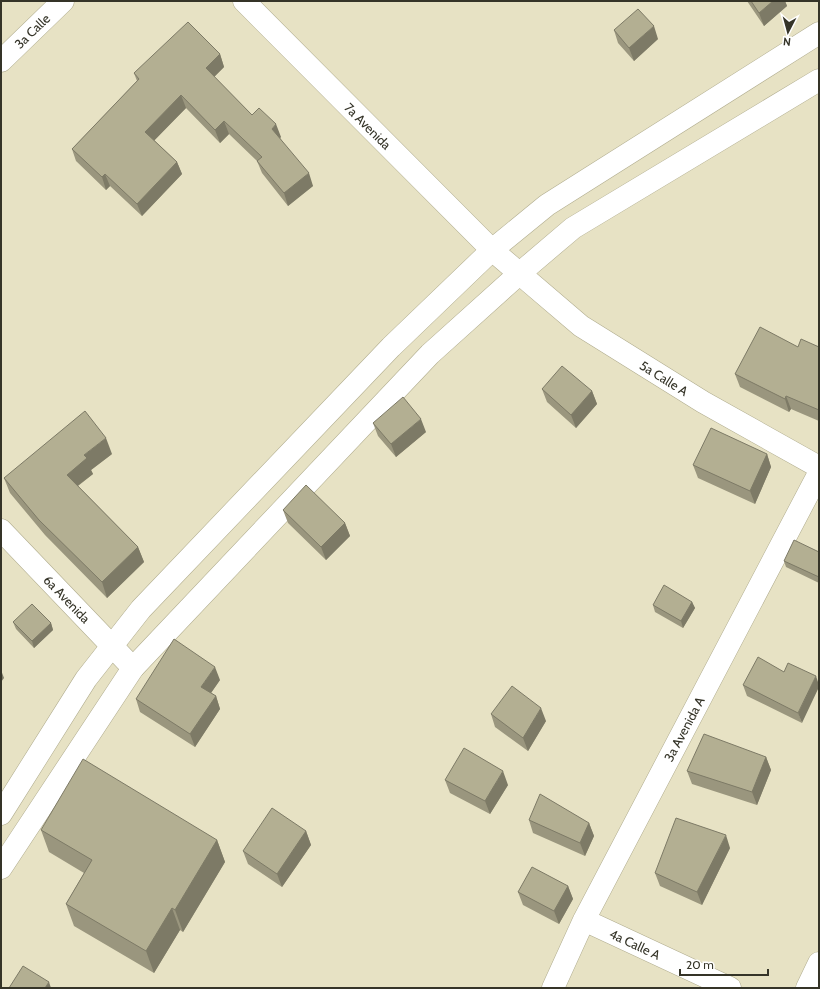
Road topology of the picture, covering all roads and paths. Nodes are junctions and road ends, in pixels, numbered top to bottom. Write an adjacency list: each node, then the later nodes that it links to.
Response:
1 (63, 1): 4 (main road, 3a Calle)
2 (244, 1): 6 (main road, 7a Avenida)
3 (819, 33): 6 (main road)
4 (1, 61)
5 (819, 80): 7 (main road)
6 (492, 250): 7 (main road, 7a Avenida); 11 (main road)
7 (520, 273): 8 (main road, 5a Calle A); 12 (main road)
8 (819, 467)
9 (819, 473): 16 (main road, 3a Avenida A)
10 (1, 530): 11 (main road, 6a Avenida)
11 (111, 645): 12 (main road, 6a Avenida); 13 (main road)
12 (133, 668): 14 (main road)
13 (1, 814): 14 (main road)
14 (27, 831): 15 (main road)
15 (1, 868)
16 (584, 920): 18 (main road, 3a Avenida A); 19 (main road, 4a Calle A)
17 (819, 963): 20 (main road)
18 (553, 988)
19 (730, 988)
20 (807, 988)

